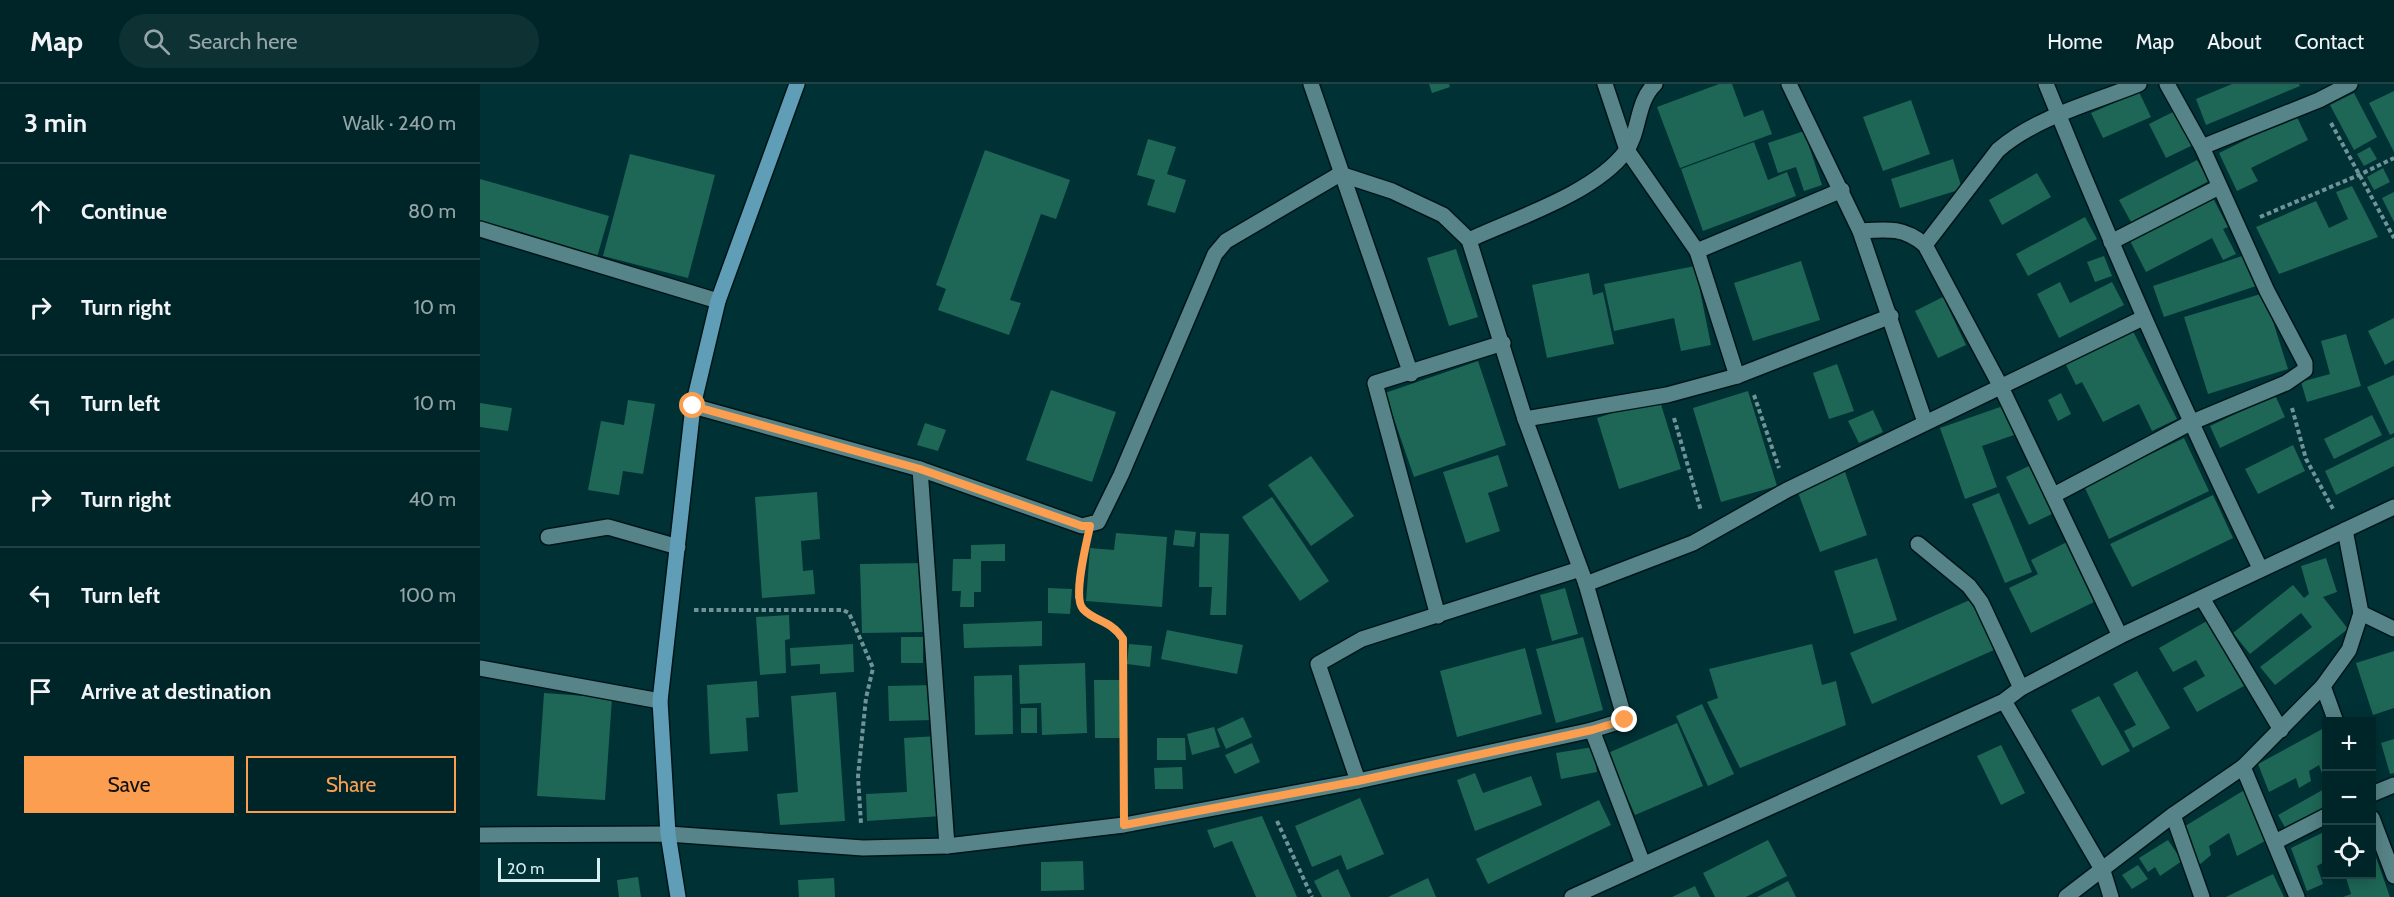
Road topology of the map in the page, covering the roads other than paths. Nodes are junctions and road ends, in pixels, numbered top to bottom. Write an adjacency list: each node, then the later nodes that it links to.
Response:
1 (797, 84): 22 (main road)
2 (1311, 84): 13 (street)
3 (1605, 84): 12 (street)
4 (1655, 84): 12 (street)
5 (1789, 84): 15 (street)
6 (2046, 84): 10 (street)
7 (2139, 84): 10 (street)
8 (2167, 84): 11 (street)
9 (2350, 84): 11 (street)
10 (2059, 116): 19 (street); 20 (street)
11 (2202, 147): 14 (street)
12 (1628, 150): 18 (street); 21 (street)
13 (1340, 174): 18 (street); 26 (street); 33 (street)
14 (2219, 187): 19 (street); 32 (street)
15 (1842, 190): 17 (street); 21 (street)
16 (480, 229): 22 (street)
17 (1860, 231): 20 (street); 23 (street)
18 (1469, 240): 25 (street)
19 (2111, 243): 24 (street)
20 (1925, 245): 28 (street)
21 (1697, 251): 27 (street)
22 (718, 301): 29 (main road)
23 (1891, 316): 27 (street); 31 (street)
24 (2143, 318): 28 (street); 32 (street)
25 (1503, 343): 26 (street); 30 (street)
26 (1411, 374): 44 (street)
27 (1737, 375): 30 (street)
28 (2001, 387): 31 (street); 34 (street)
29 (693, 406): 33 (street); 39 (main road)
30 (1525, 419): 41 (street)
31 (1925, 422): 41 (street)
32 (2190, 423): 34 (street); 40 (street)
33 (920, 469): 65 (street)
34 (2054, 495): 46 (street)
35 (2394, 507): 36 (street)
36 (2345, 531): 40 (street); 43 (street)
37 (548, 537): 39 (street)
38 (1918, 544): 49 (street)
39 (678, 547): 50 (main road)
40 (2260, 568): 42 (street)
41 (1583, 576): 44 (street); 53 (street)
42 (2202, 598): 46 (street); 54 (street)
43 (2361, 613): 45 (street); 48 (street)
44 (1438, 616): 56 (street)
45 (2394, 629)
46 (2120, 636): 49 (street)
47 (480, 668): 50 (street)
48 (2323, 686): 52 (street); 54 (street)
49 (2021, 688): 51 (street)
50 (660, 701): 62 (main road)
51 (2004, 701): 66 (street); 67 (street)
52 (2334, 717)
53 (1592, 730): 56 (street); 66 (street)
54 (2282, 730): 55 (street)
55 (2243, 767): 59 (street); 64 (street)
56 (1358, 781): 65 (street)
57 (2394, 785): 58 (street)
58 (2376, 792)
59 (2173, 815): 67 (street); 73 (street)
60 (2322, 818): 64 (street)
61 (2375, 825): 68 (street)
62 (668, 834): 63 (street); 65 (street); 69 (main road)
63 (480, 835)
64 (2275, 842): 74 (street)
65 (946, 846)
66 (1643, 864): 70 (street)
67 (2103, 871): 71 (street); 72 (street)
68 (2394, 876)
69 (678, 897)
70 (1572, 897)
71 (2066, 897)
72 (2111, 897)
73 (2202, 897)
74 (2297, 897)

